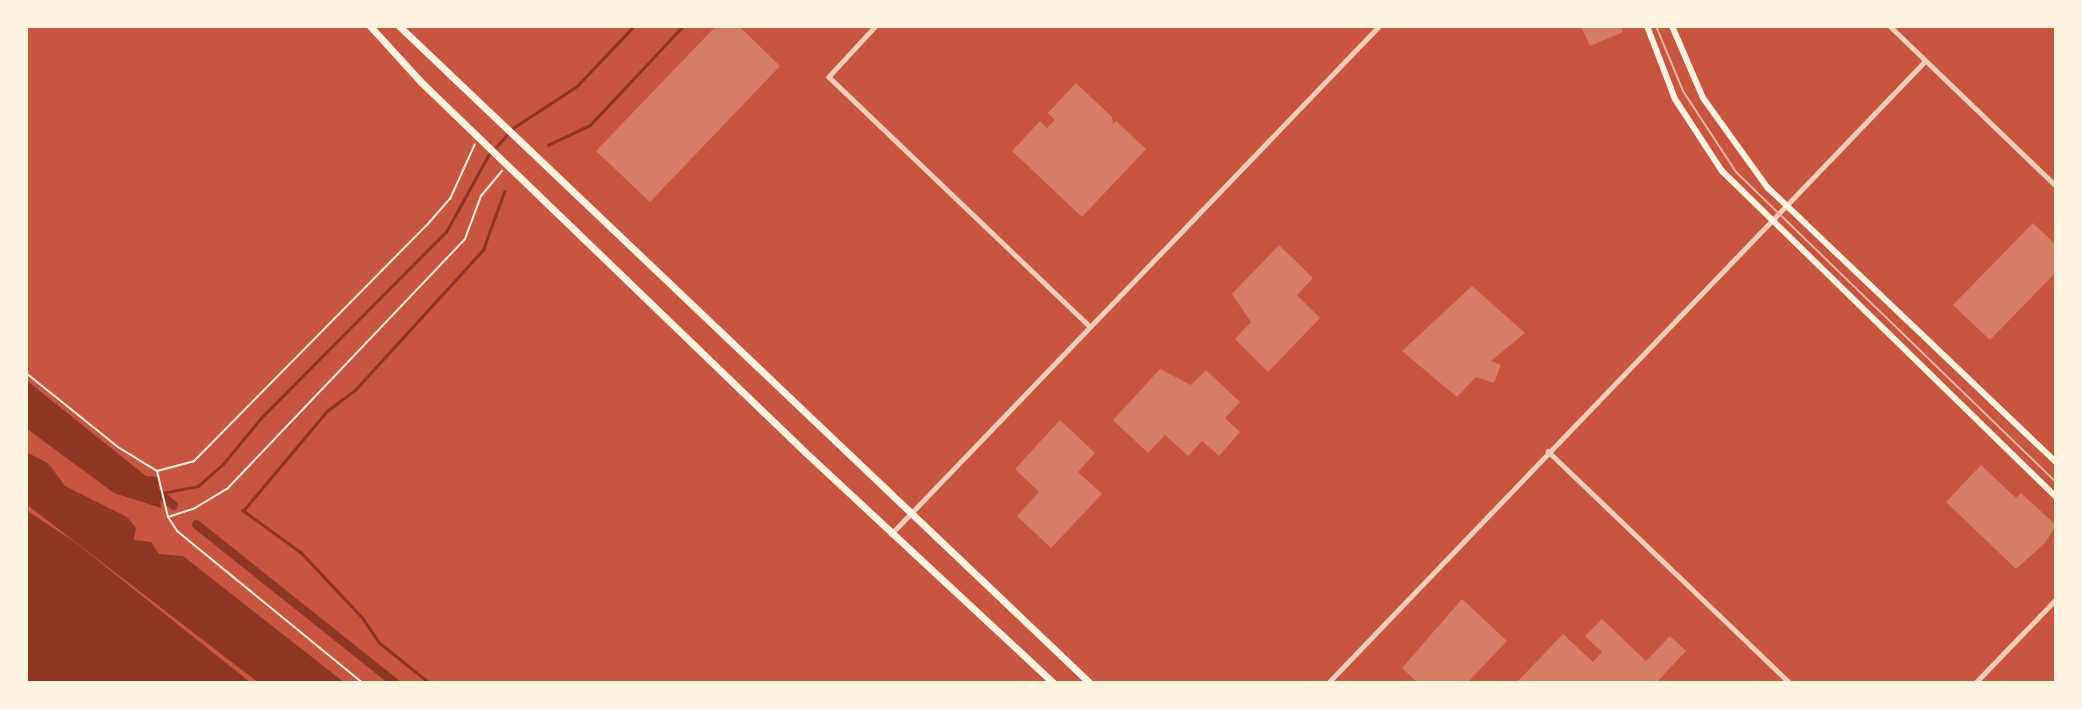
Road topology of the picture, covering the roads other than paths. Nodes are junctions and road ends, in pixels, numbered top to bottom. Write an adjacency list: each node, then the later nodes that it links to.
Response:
1 (370, 26): 17 (main road)
2 (399, 26): 16 (main road)
3 (876, 26): 12 (street)
4 (1379, 26): 12 (street)
5 (1647, 26): 11 (main road)
6 (1672, 26): 10 (main road)
7 (1890, 26): 8 (street)
8 (1925, 61): 9 (street); 10 (street)
9 (2056, 186)
10 (1786, 205): 11 (street); 14 (main road)
11 (1770, 222): 13 (street); 15 (main road)
12 (1090, 326): 16 (street)
13 (1548, 452): 21 (street); 22 (street)
14 (2056, 462)
15 (2056, 497)
16 (910, 513): 17 (street); 20 (main road)
17 (891, 534): 19 (main road)
18 (2056, 599): 23 (street)
19 (1054, 683)
20 (1090, 683)
21 (1328, 683)
22 (1790, 683)
23 (1975, 683)

